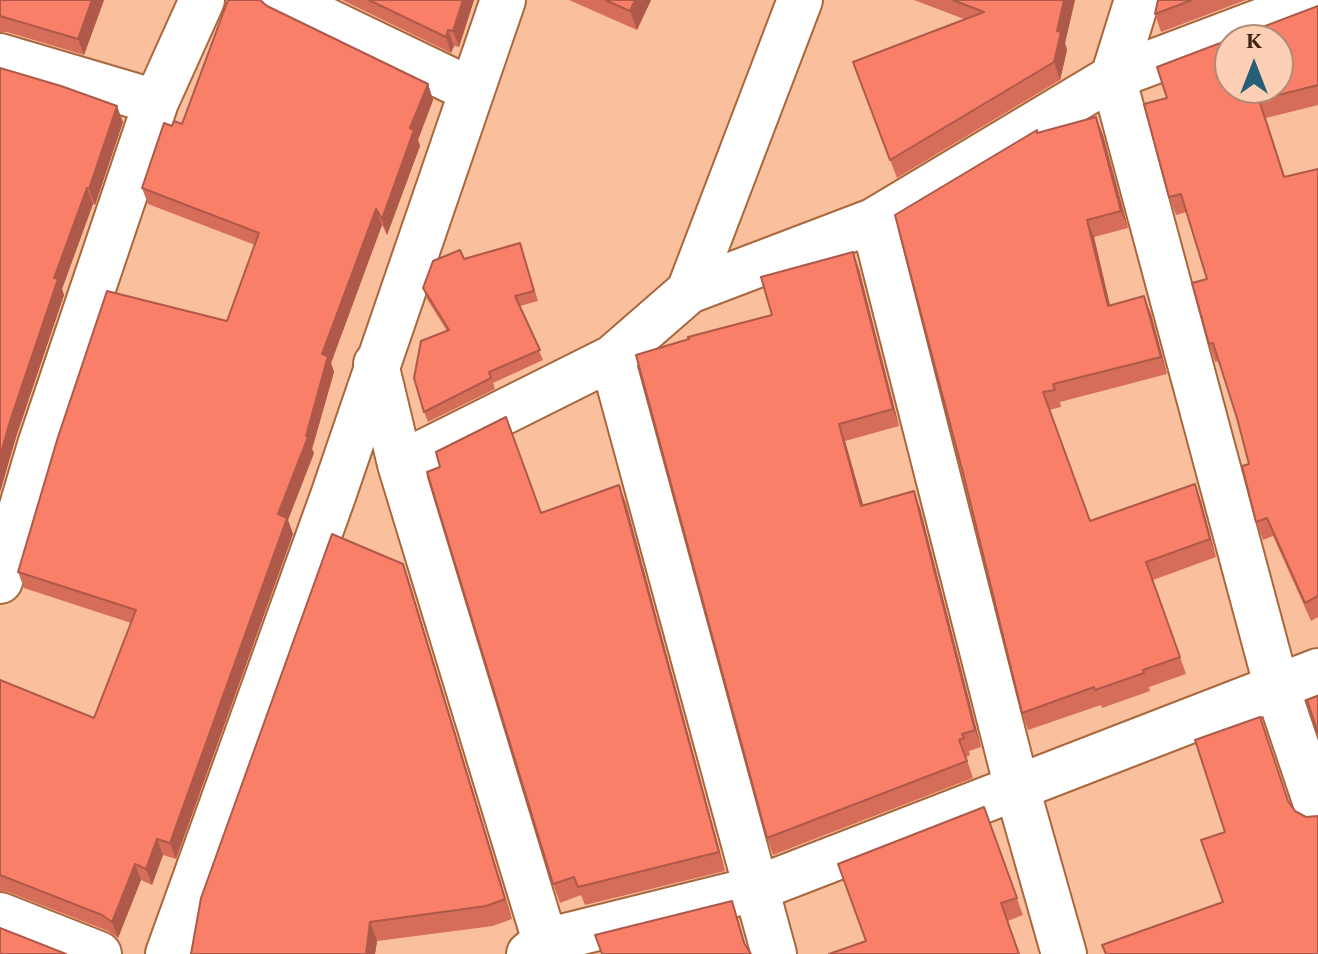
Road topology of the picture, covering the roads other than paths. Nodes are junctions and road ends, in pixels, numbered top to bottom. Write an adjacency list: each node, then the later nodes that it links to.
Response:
1 (202, 0): 10 (street)
2 (284, 0): 9 (street)
3 (503, 0): 9 (street)
4 (800, 0): 12 (street)
5 (1137, 0): 8 (street)
6 (1317, 0): 8 (street)
7 (0, 56): 10 (street)
8 (1113, 77): 11 (street); 18 (street)
9 (471, 90): 14 (street)
10 (156, 102): 16 (street)
11 (873, 221): 12 (street); 19 (street)
12 (689, 291): 13 (street)
13 (612, 358): 15 (street); 21 (street)
14 (376, 364): 15 (street); 25 (street)
15 (400, 464): 23 (street)
16 (0, 581)
17 (1318, 671): 18 (street)
18 (1277, 688): 19 (street); 20 (street)
19 (1017, 788): 21 (street); 27 (street)
20 (1318, 810)
21 (755, 889): 23 (street); 26 (street)
22 (0, 915): 24 (street)
23 (537, 948)
24 (99, 954)
25 (168, 954)
26 (774, 954)
27 (1064, 954)

